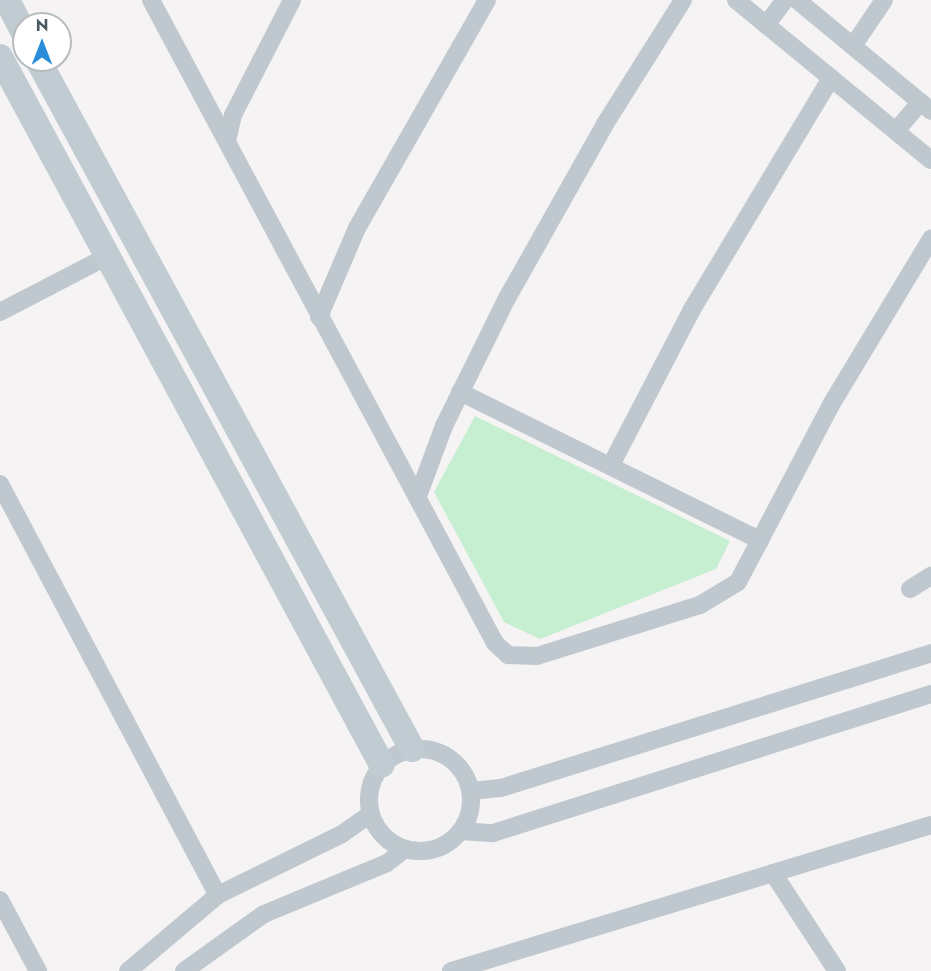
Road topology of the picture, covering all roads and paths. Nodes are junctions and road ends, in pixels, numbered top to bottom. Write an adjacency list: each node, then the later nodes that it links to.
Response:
1 (151, 0): 16 (street)
2 (292, 0): 16 (street)
3 (487, 0): 21 (street)
4 (683, 0): 22 (street)
5 (736, 0): 9 (street)
6 (785, 0): 9 (street)
7 (797, 0): 10 (street)
8 (884, 0): 10 (street)
9 (766, 25): 13 (street)
10 (853, 46): 14 (street)
11 (0, 57): 19 (street)
12 (45, 72): 31 (street)
13 (831, 78): 15 (street); 23 (street)
14 (925, 106): 15 (street)
15 (896, 131): 17 (street)
16 (227, 141): 21 (street)
17 (931, 160)
18 (931, 239): 26 (street)
19 (108, 256): 20 (street); 32 (street)
20 (0, 312)
21 (319, 317): 25 (street)
22 (460, 392): 23 (street); 25 (street)
23 (611, 465): 26 (street)
24 (0, 484): 39 (street)
25 (418, 496): 26 (street)
26 (760, 540)
27 (931, 576): 28 (street)
28 (910, 589)
29 (931, 653): 33 (street)
30 (931, 694): 36 (street)
31 (412, 749): 32 (street); 33 (street)
32 (382, 765): 34 (street)
33 (471, 790): 36 (street)
34 (370, 814): 37 (street); 39 (street)
35 (931, 825): 38 (street)
36 (461, 831): 37 (street)
37 (405, 849): 43 (street)
38 (773, 873): 44 (street); 45 (street)
39 (218, 895): 42 (street)
40 (0, 900): 41 (street)
41 (38, 971)
42 (128, 971)
43 (184, 971)
44 (451, 971)
45 (837, 971)

